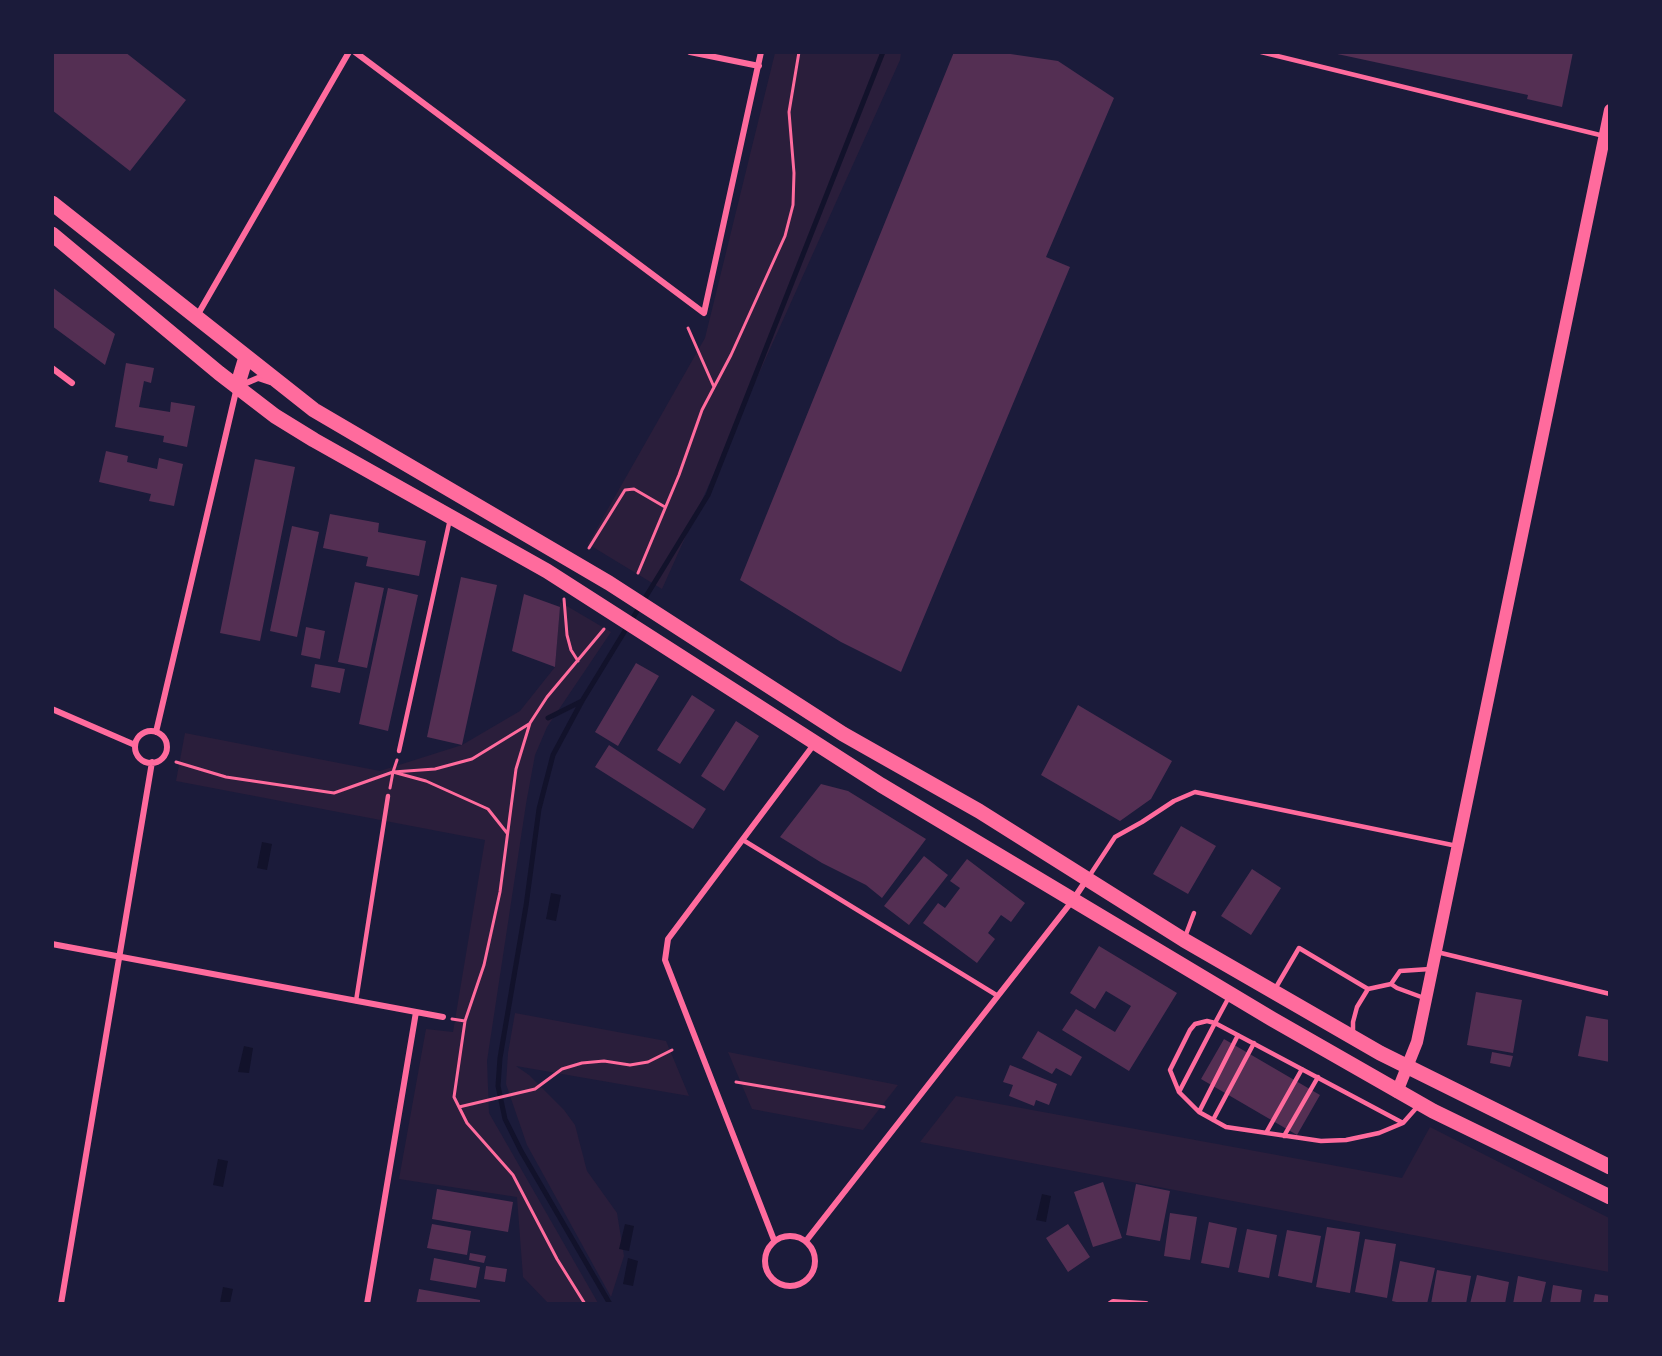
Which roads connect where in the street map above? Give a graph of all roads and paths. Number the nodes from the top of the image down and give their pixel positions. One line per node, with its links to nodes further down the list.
1 (349, 52): 13 (street)
2 (355, 52): 8 (street)
3 (690, 52): 8 (street)
4 (761, 52): 8 (street)
5 (799, 52): 19 (path)
6 (1262, 52): 7 (lane)
7 (1280, 55): 10 (lane)
8 (759, 66)
9 (1610, 110): 10 (main road)
10 (1604, 136): 40 (main road)
11 (52, 203): 13 (highway)
12 (52, 234): 18 (highway)
13 (197, 317): 15 (highway)
14 (688, 328): 19 (path)
15 (246, 357): 18 (highway); 20 (highway)
16 (52, 368): 17 (street)
17 (72, 383)
18 (237, 387): 20 (street); 22 (highway); 30 (street)
19 (714, 387): 21 (path)
20 (286, 390): 41 (highway)
21 (665, 507): 23 (path); 24 (path)
22 (450, 516): 31 (highway); 33 (lane)
23 (589, 548)
24 (638, 573)
25 (564, 598): 27 (path)
26 (604, 629): 27 (path)
27 (578, 661): 29 (path)
28 (52, 709): 32 (street)
29 (530, 723): 36 (path); 38 (path)
30 (156, 732): 32 (street); 34 (street)
31 (815, 743): 39 (street); 42 (highway)
32 (135, 744): 34 (street)
33 (399, 752): 36 (path)
34 (152, 762): 47 (street)
35 (176, 762): 36 (path)
36 (393, 772): 37 (path); 38 (path)
37 (388, 796): 56 (lane)
38 (507, 833): 71 (path)
39 (743, 840): 54 (lane); 80 (street)
40 (1457, 846): 41 (lane); 46 (main road)
41 (1088, 878): 42 (street); 44 (highway)
42 (1073, 900): 53 (highway); 54 (street)
43 (1194, 913): 44 (lane)
44 (1184, 940): 51 (highway)
45 (52, 944): 47 (street)
46 (1435, 951): 48 (main road); 52 (lane)
47 (119, 957): 56 (street); 82 (street)
48 (1432, 969): 49 (lane); 55 (main road)
49 (1391, 984): 50 (lane); 55 (lane)
50 (1368, 989): 51 (lane); 61 (lane)
51 (1274, 991): 61 (highway)
52 (1610, 994)
53 (1230, 995): 59 (lane); 69 (highway)
54 (998, 996): 81 (street)
55 (1426, 999): 64 (main road)
56 (356, 1001): 57 (street)
57 (416, 1012): 58 (street); 83 (street)
58 (444, 1017)
59 (1215, 1023): 60 (lane); 68 (lane); 68 (lane)
60 (1238, 1035): 62 (lane); 73 (lane)
61 (1353, 1037): 64 (highway)
62 (1254, 1043): 65 (lane); 74 (lane)
63 (672, 1050): 71 (path)
64 (1407, 1067): 69 (main road); 78 (highway)
65 (1302, 1069): 66 (lane); 76 (lane)
66 (1318, 1077): 75 (lane); 77 (lane)
67 (736, 1082): 72 (path)
68 (1179, 1092): 73 (lane)
69 (1397, 1092): 70 (highway)
70 (1420, 1104): 75 (lane); 79 (highway)
71 (459, 1107): 84 (path)
72 (884, 1107)
73 (1199, 1112): 74 (lane)
74 (1213, 1120): 76 (lane)
75 (1403, 1123): 77 (lane)
76 (1266, 1134): 77 (lane)
77 (1284, 1136)
78 (1610, 1167)
79 (1610, 1197)
80 (774, 1240): 81 (street); 81 (street)
81 (806, 1241)
82 (61, 1304)
83 (367, 1304)
84 (585, 1304)
85 (1110, 1304): 86 (street)
86 (1146, 1304)

